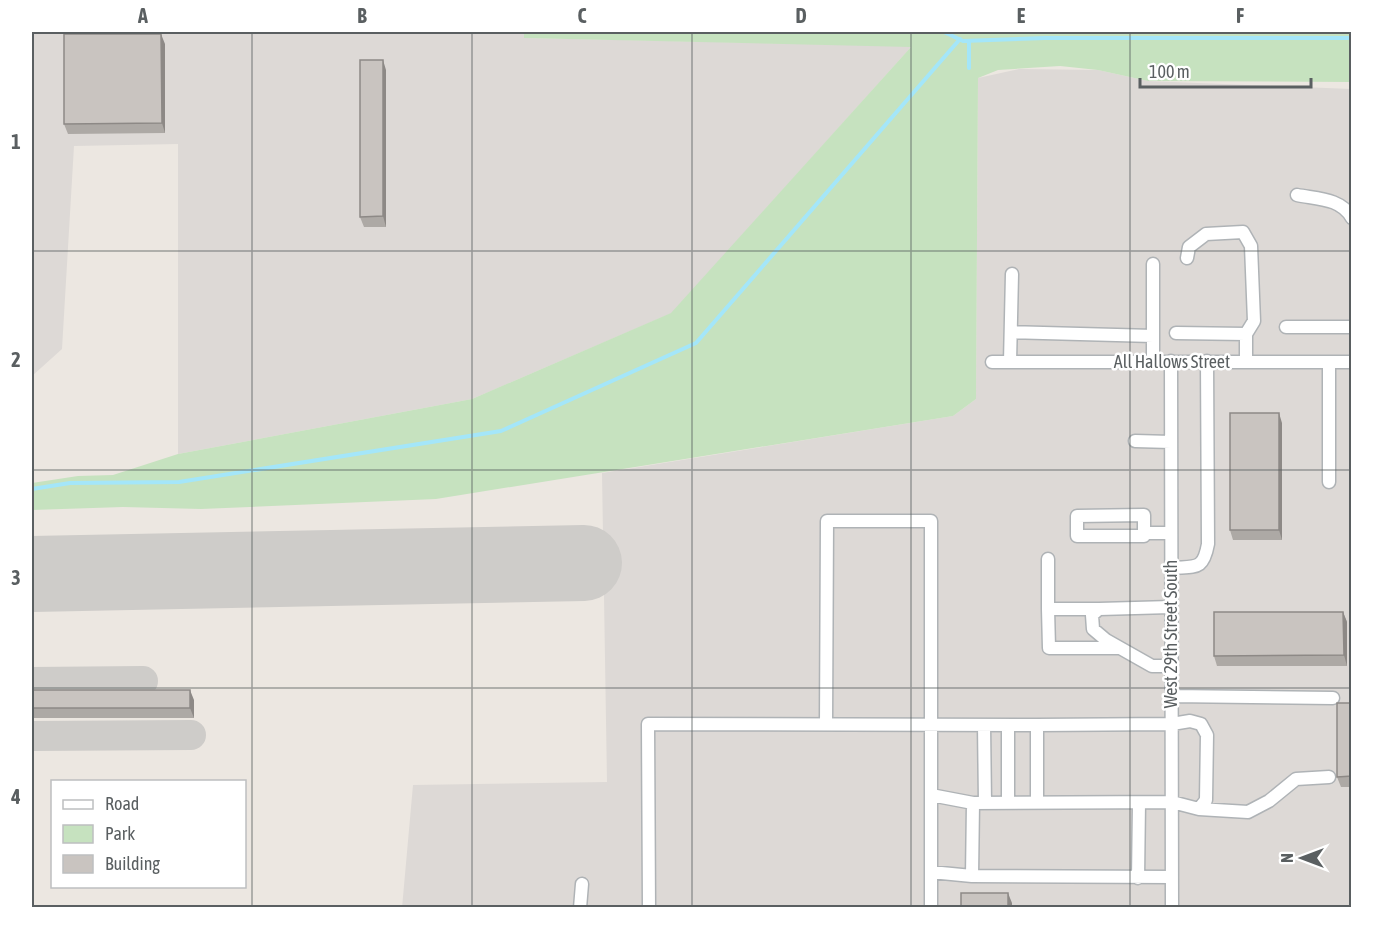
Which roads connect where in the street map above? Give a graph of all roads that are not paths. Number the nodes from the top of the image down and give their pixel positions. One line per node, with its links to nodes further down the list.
1 (83, 32): 2 (street)
2 (109, 32)
3 (1297, 195): 4 (street)
4 (1352, 218)
5 (1187, 258): 12 (street)
6 (1153, 264): 13 (street)
7 (1012, 274): 10 (street)
8 (1286, 327): 9 (street)
9 (1352, 327)
10 (1011, 332): 13 (street); 18 (street)
11 (1176, 333): 12 (street)
12 (1246, 334): 19 (street)
13 (1153, 336): 14 (street)
14 (1153, 361): 15 (street, All Hallows Street); 18 (street, All Hallows Street)
15 (1171, 361): 16 (street, All Hallows Street); 23 (street, West 29th Street South)
16 (1207, 361): 19 (street, All Hallows Street); 28 (street)
17 (992, 362): 18 (street, All Hallows Street)
18 (1010, 362)
19 (1246, 362): 20 (street, All Hallows Street)
20 (1329, 362): 21 (street, All Hallows Street); 24 (street)
21 (1352, 362)
22 (1135, 441): 23 (street)
23 (1171, 442): 25 (street, West 29th Street South)
24 (1329, 482)
25 (1171, 533): 26 (street); 28 (street, West 29th Street South)
26 (1144, 534): 26 (street)
27 (1048, 559): 30 (street)
28 (1171, 567): 29 (street, West 29th Street South)
29 (1171, 607): 31 (street); 33 (street, West 29th Street South)
30 (1048, 609): 31 (street); 32 (street)
31 (1099, 609): 32 (street)
32 (1120, 648): 33 (street)
33 (1172, 666): 34 (street, West 29th Street South)
34 (1172, 696): 35 (street); 37 (street, West 29th Street South)
35 (1333, 698)
36 (826, 724): 38 (street); 38 (street); 56 (street)
37 (1172, 724): 41 (street); 47 (street, West 29th Street South); 49 (street)
38 (931, 725): 39 (street); 43 (street)
39 (984, 725): 40 (street); 48 (street)
40 (1008, 725): 41 (street); 44 (street)
41 (1037, 725): 45 (street)
42 (1329, 777): 49 (street)
43 (931, 795): 48 (street); 50 (street)
44 (1008, 802): 45 (street); 48 (street)
45 (1037, 802): 46 (street)
46 (1139, 802): 47 (street); 52 (street)
47 (1172, 802): 49 (street); 53 (street, West 29th Street South)
48 (979, 803): 51 (street)
49 (1199, 808)
50 (931, 872): 51 (street); 57 (street)
51 (972, 876): 52 (street)
52 (1138, 878): 53 (street)
53 (1172, 878): 58 (street, West 29th Street South)
54 (582, 884): 55 (street)
55 (580, 908)
56 (649, 908)
57 (931, 908)
58 (1172, 908)

